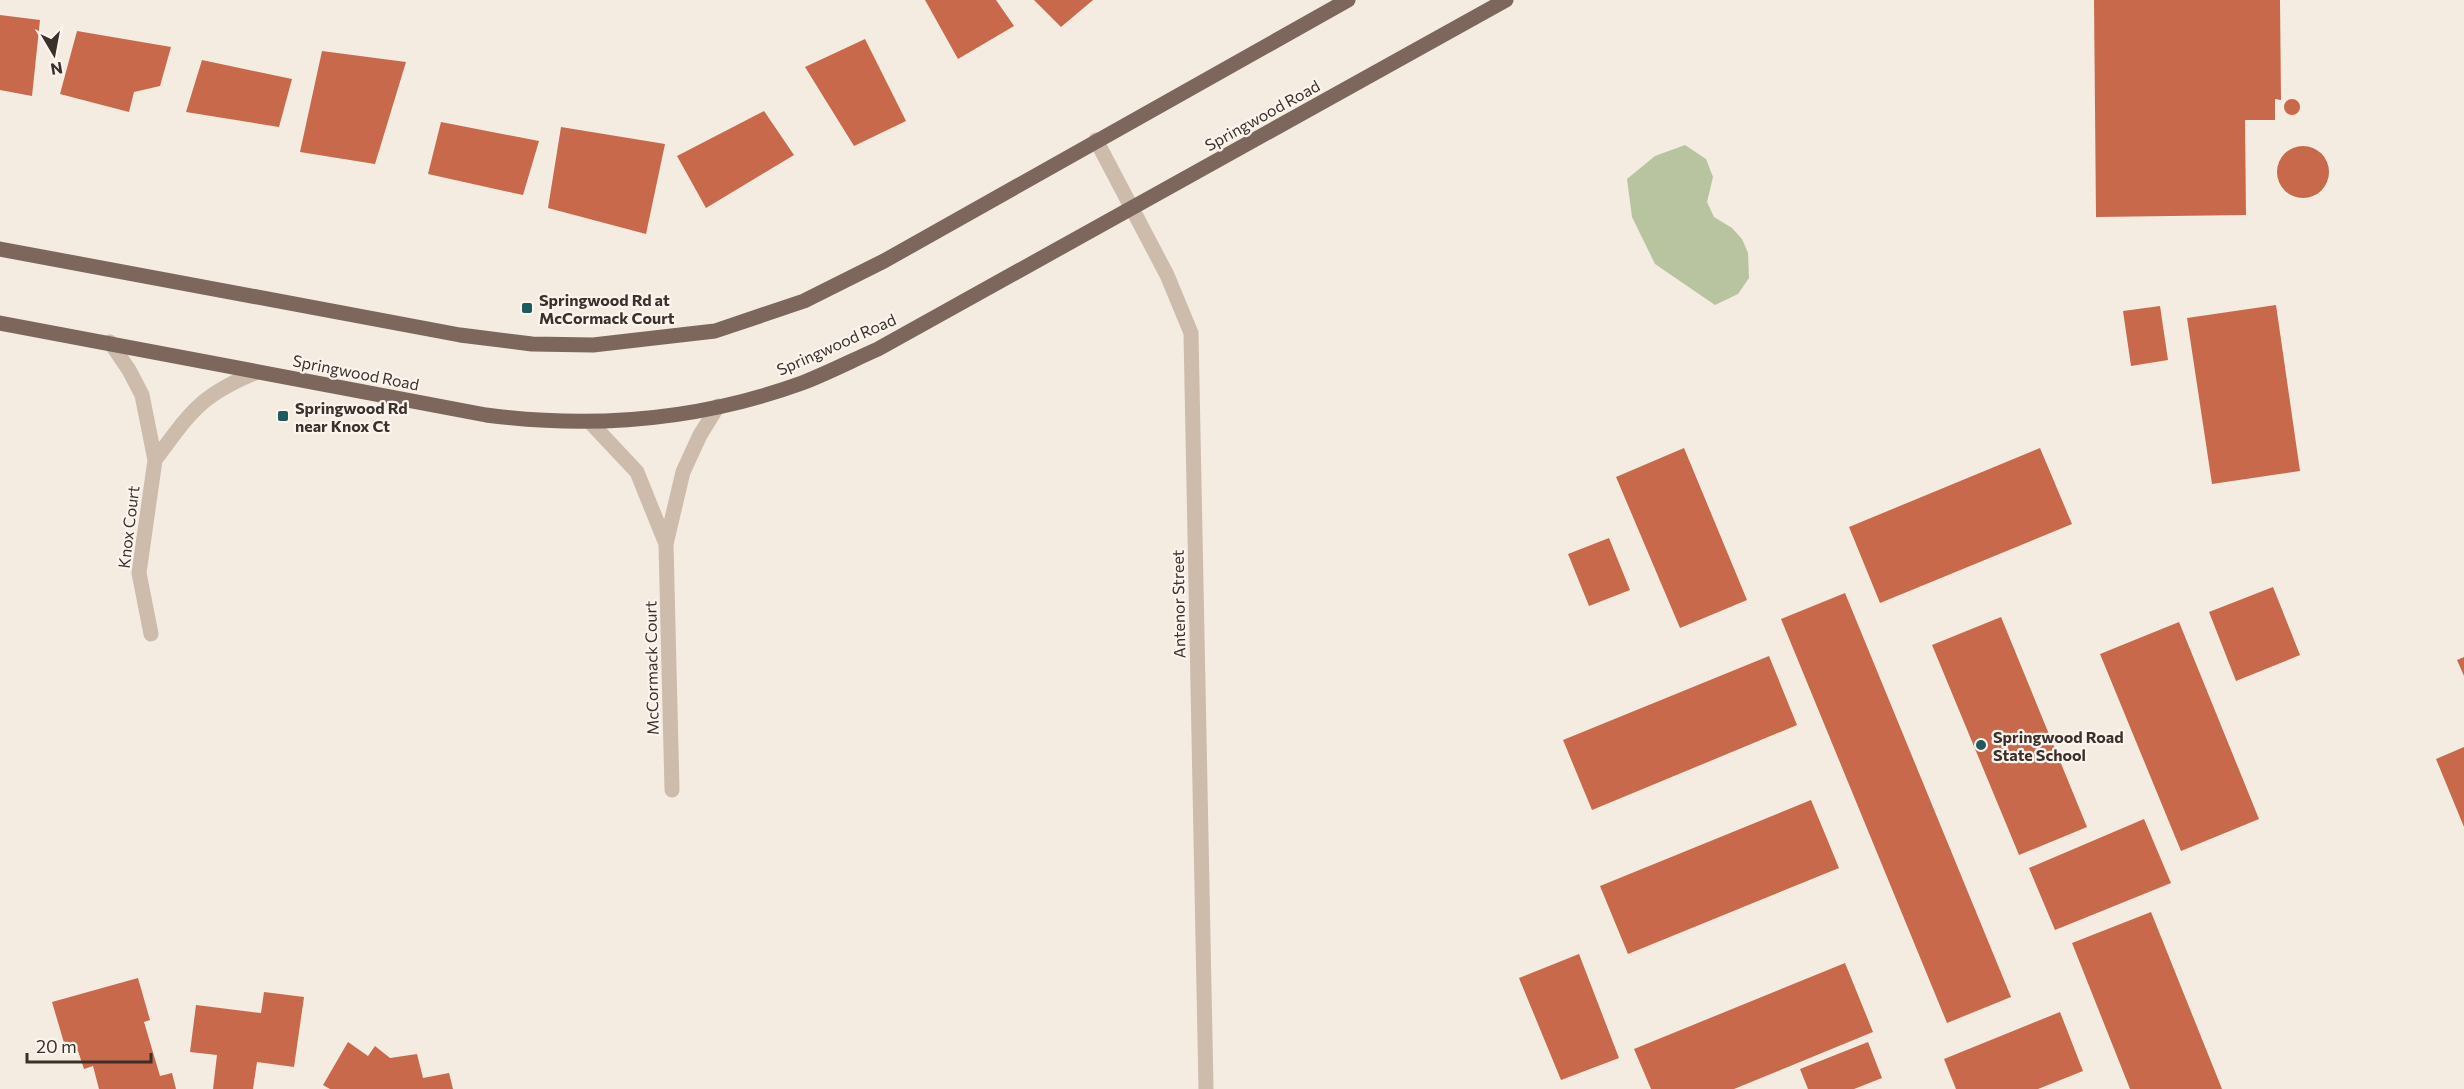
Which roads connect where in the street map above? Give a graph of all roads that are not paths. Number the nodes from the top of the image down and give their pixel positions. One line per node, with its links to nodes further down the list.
1 (1348, 0): 3 (main road)
2 (1506, 0): 4 (main road, Springwood Road)
3 (1096, 140): 4 (street, Antenor Street); 5 (main road)
4 (1131, 209): 9 (main road, Springwood Road); 15 (street, Antenor Street)
5 (0, 249)
6 (0, 323): 7 (main road, Springwood Road)
7 (110, 342): 8 (main road, Springwood Road); 11 (street, Knox Court)
8 (257, 372): 10 (main road, Springwood Road); 11 (street)
9 (718, 406): 10 (main road, Springwood Road); 12 (street, McCormack Court)
10 (590, 422): 12 (street, McCormack Court)
11 (155, 460): 13 (street, Knox Court)
12 (666, 544): 14 (street, McCormack Court)
13 (151, 634)
14 (672, 790)
15 (1206, 1089)

